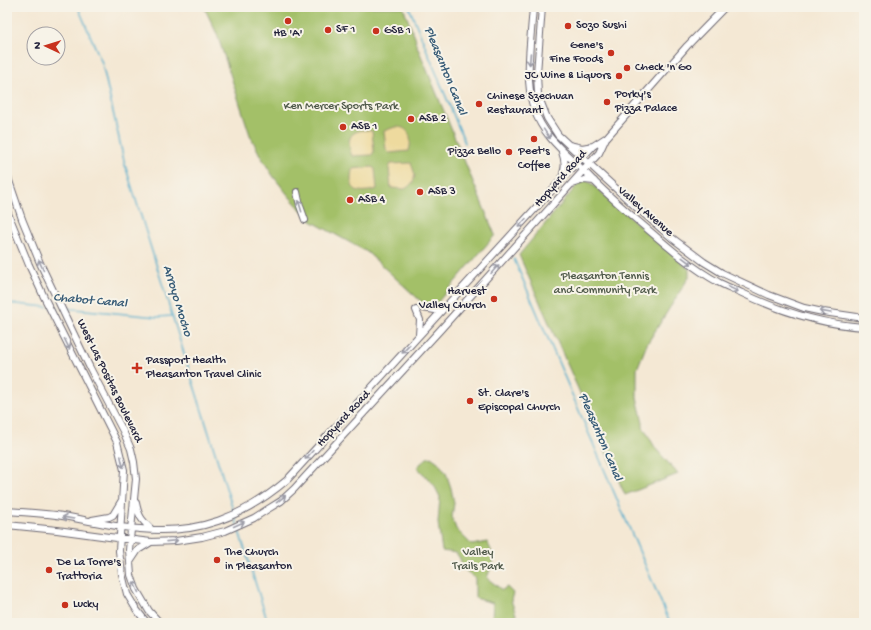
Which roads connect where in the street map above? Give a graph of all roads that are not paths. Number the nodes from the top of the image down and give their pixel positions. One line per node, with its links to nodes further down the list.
1 (534, 7): 7 (main road, Valley Avenue, one-way to 7)
2 (542, 7): 5 (main road, Valley Avenue)
3 (725, 7): 4 (main road, Hopyard Road)
4 (607, 137): 6 (main road, Hopyard Road); 8 (main road, Hopyard Road)
5 (568, 144): 6 (main road); 9 (main road, Valley Avenue)
6 (593, 146): 9 (main road, Hopyard Road)
7 (562, 150): 10 (main road, Valley Avenue); 14 (main road)
8 (599, 154): 11 (main road, Hopyard Road); 15 (main road)
9 (582, 157): 10 (main road, Hopyard Road); 11 (main road, Valley Avenue)
10 (576, 164): 12 (main road, Valley Avenue); 14 (main road, Hopyard Road)
11 (590, 164): 12 (main road, Hopyard Road); 15 (main road, Valley Avenue)
12 (584, 171): 16 (main road, Valley Avenue); 17 (main road, Hopyard Road)
13 (7, 175): 19 (main road, West Las Positas Boulevard)
14 (562, 179): 24 (main road, Hopyard Road, one-way to 24)
15 (606, 180): 26 (main road, Valley Avenue, one-way to 15)
16 (594, 181): 17 (main road); 27 (main road, Valley Avenue, one-way to 27)
17 (571, 184): 39 (main road, Hopyard Road, one-way to 17)
18 (297, 192): 22 (main road, one-way to 18)
19 (14, 196): 20 (main road); 29 (main road, West Las Positas Boulevard, one-way to 19)
20 (7, 198)
21 (7, 211): 30 (main road, West Las Positas Boulevard, one-way to 30)
22 (305, 220)
23 (423, 308): 24 (main road)
24 (443, 309): 28 (main road, Hopyard Road)
25 (416, 310): 28 (main road)
26 (864, 318)
27 (864, 327)
28 (419, 336): 36 (main road, Hopyard Road, one-way to 36)
29 (135, 498): 35 (main road, West Las Positas Boulevard); 36 (main road)
30 (122, 499): 32 (main road); 34 (main road, West Las Positas Boulevard)
31 (7, 511): 32 (main road, Hopyard Road, one-way to 31)
32 (86, 520): 34 (main road, Hopyard Road)
33 (7, 524): 37 (main road, Hopyard Road)
34 (120, 526): 35 (main road, Hopyard Road); 37 (main road, West Las Positas Boulevard)
35 (131, 528): 36 (main road, Hopyard Road); 38 (main road, West Las Positas Boulevard)
36 (152, 530)
37 (120, 538): 38 (main road, Hopyard Road); 41 (main road, West Las Positas Boulevard)
38 (130, 540): 39 (main road, Hopyard Road); 40 (main road, West Las Positas Boulevard)
39 (151, 542): 40 (main road)
40 (130, 562): 42 (main road, West Las Positas Boulevard, one-way to 40)
41 (147, 623)
42 (160, 623)

